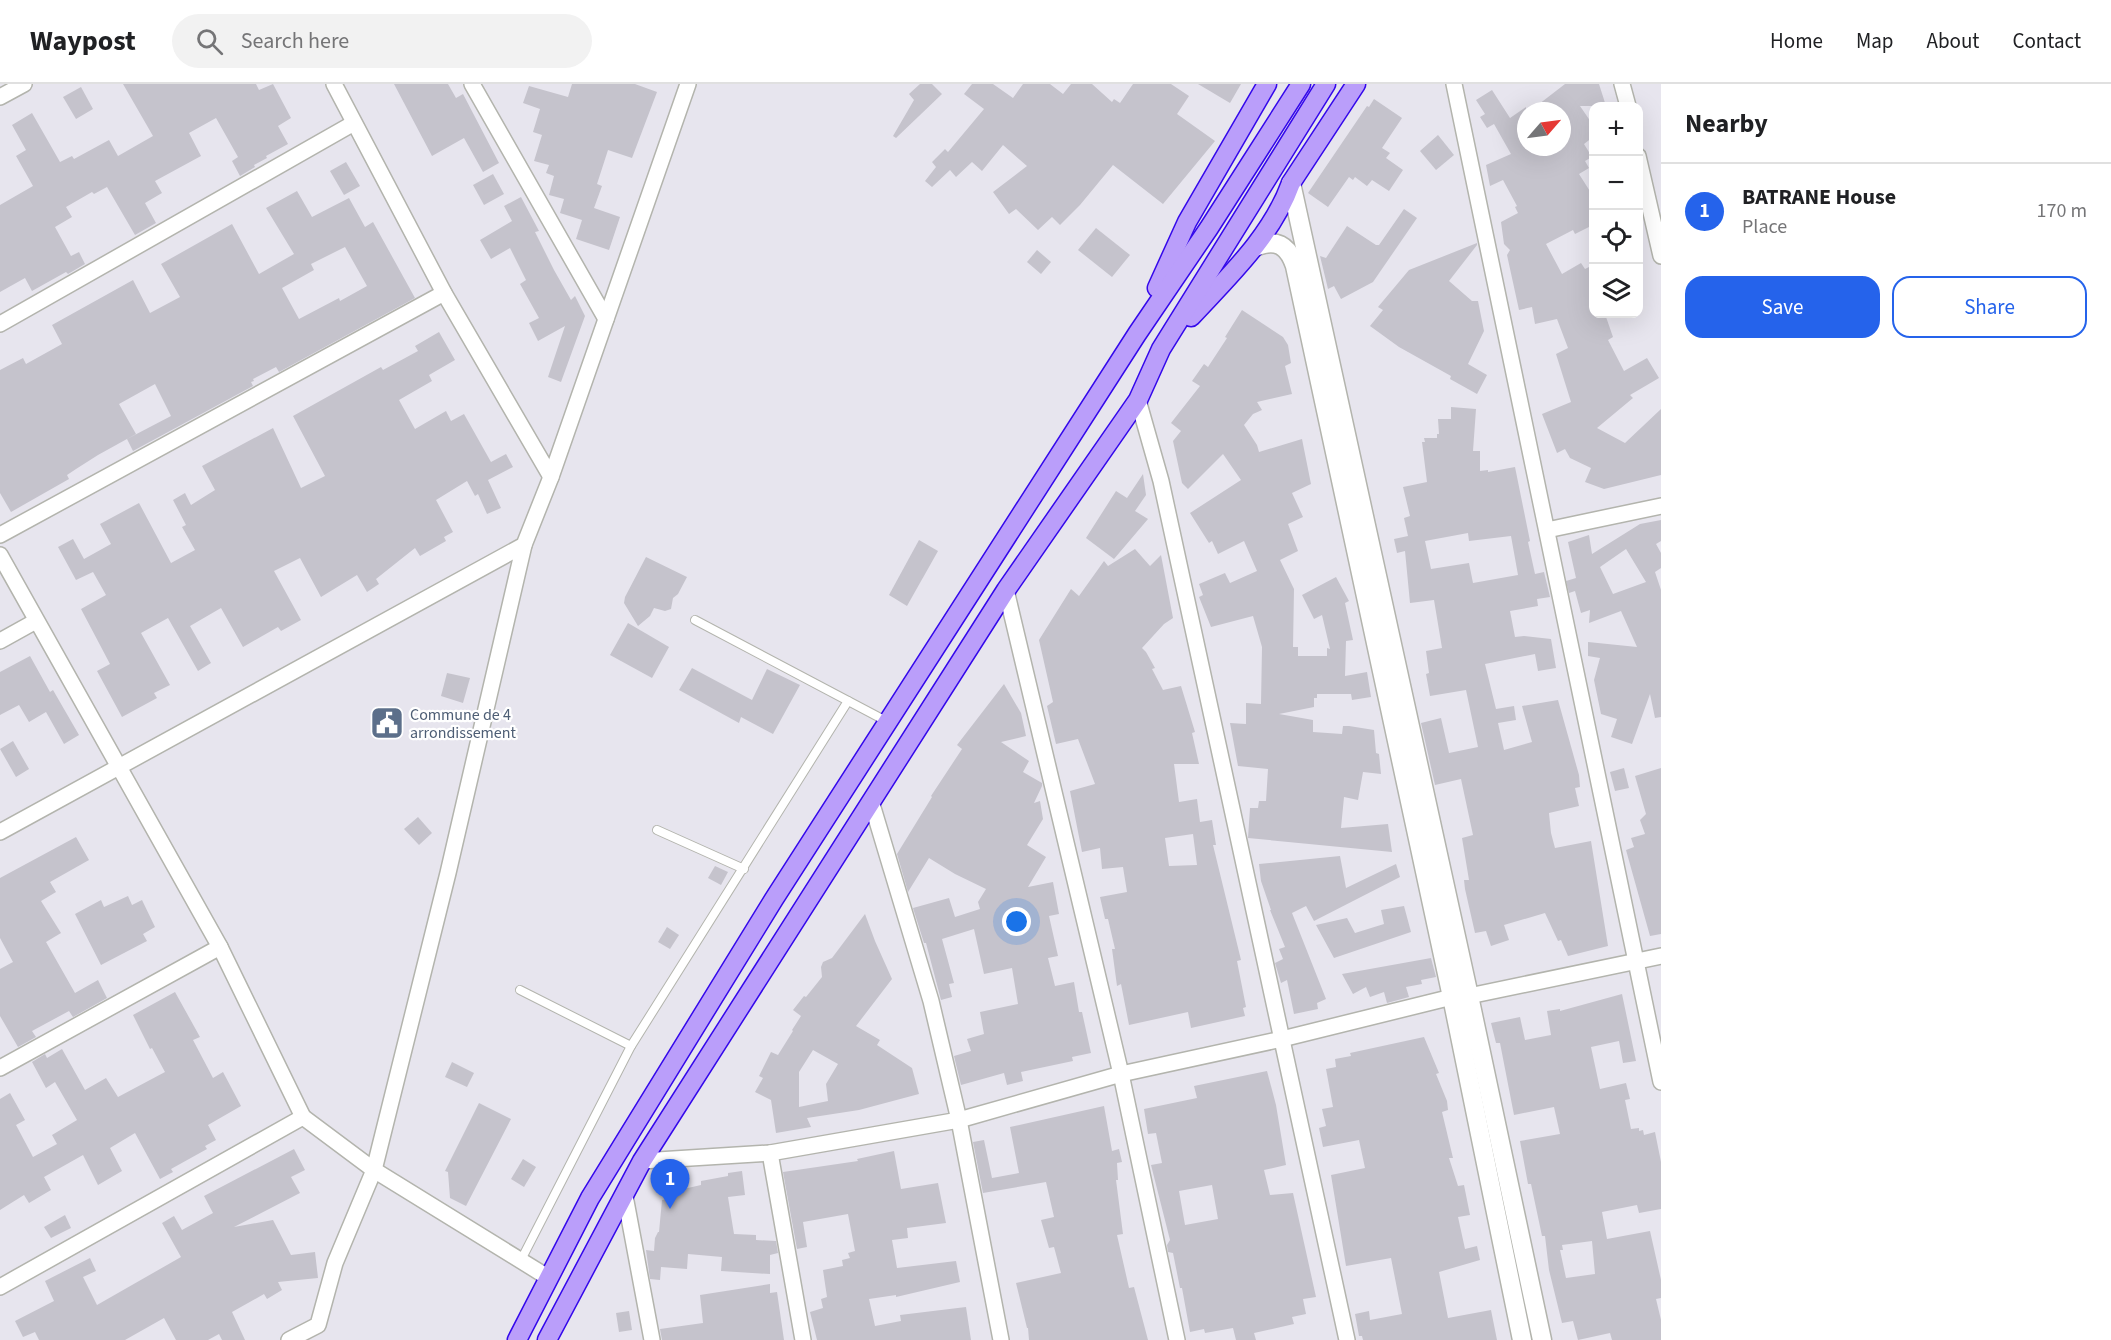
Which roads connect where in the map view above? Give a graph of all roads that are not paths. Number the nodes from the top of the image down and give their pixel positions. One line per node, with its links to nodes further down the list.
1 (24, 84): 11 (street)
2 (334, 84): 13 (street)
3 (472, 84): 19 (street)
4 (688, 84): 19 (street)
5 (1267, 84): 21 (highway)
6 (1300, 84): 21 (highway)
7 (1326, 84): 22 (highway)
8 (1356, 84): 15 (highway)
9 (1454, 84): 26 (street)
10 (1623, 84): 12 (street)
11 (0, 98)
12 (1627, 102)
13 (354, 123): 18 (street); 20 (street)
14 (1643, 178): 17 (street)
15 (1291, 183): 16 (highway); 45 (street)
16 (1255, 247): 22 (highway); 45 (street)
17 (1661, 256)
18 (444, 293): 24 (street); 27 (street)
19 (606, 319): 24 (street)
20 (0, 324)
21 (1137, 334): 35 (highway)
22 (1161, 349): 23 (highway)
23 (1138, 400): 30 (highway); 46 (street)
24 (551, 477): 28 (street)
25 (1661, 506): 26 (street)
26 (1547, 530): 43 (street)
27 (0, 535)
28 (524, 545): 36 (street); 55 (street)
29 (0, 555): 32 (street)
30 (1006, 590): 37 (highway); 49 (street)
31 (695, 620): 34 (lane)
32 (36, 621): 33 (street); 36 (street)
33 (0, 641)
34 (848, 701): 35 (lane); 40 (lane)
35 (888, 722): 58 (highway)
36 (118, 766): 39 (street); 41 (street)
37 (871, 801): 52 (street); 54 (highway)
38 (657, 830): 40 (lane)
39 (0, 832)
40 (744, 868): 47 (lane)
41 (220, 947): 48 (street); 51 (street)
42 (1661, 956): 43 (street)
43 (1635, 962): 45 (street); 50 (street)
44 (520, 990): 47 (lane)
45 (1460, 996): 46 (street); 70 (street); 71 (street)
46 (1282, 1039): 49 (street); 69 (street)
47 (630, 1046): 57 (lane)
48 (0, 1068)
49 (1120, 1074): 52 (street); 68 (street)
50 (1661, 1082)
51 (303, 1117): 55 (street); 59 (street)
52 (959, 1120): 53 (street); 67 (street)
53 (770, 1153): 54 (street); 66 (street)
54 (642, 1161): 56 (highway)
55 (374, 1170): 57 (street); 60 (street)
56 (625, 1196): 64 (highway); 65 (street)
57 (521, 1260): 58 (street)
58 (549, 1278): 63 (highway)
59 (0, 1287)
60 (318, 1325): 61 (street); 62 (street)
61 (289, 1340)
62 (313, 1340)
63 (517, 1340)
64 (547, 1340)
65 (652, 1340)
66 (803, 1340)
67 (1001, 1340)
68 (1177, 1340)
69 (1347, 1340)
70 (1522, 1340)
71 (1542, 1340)

